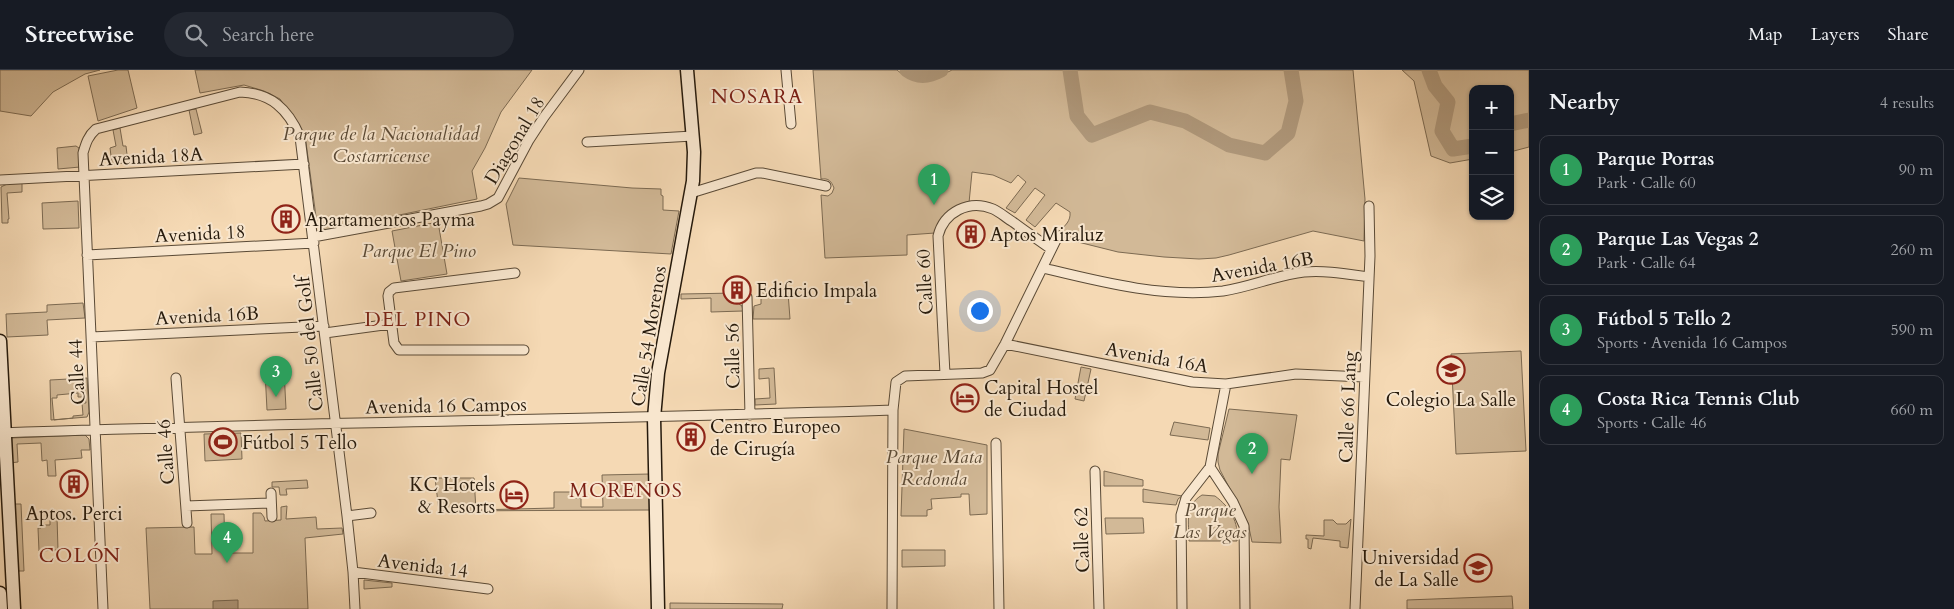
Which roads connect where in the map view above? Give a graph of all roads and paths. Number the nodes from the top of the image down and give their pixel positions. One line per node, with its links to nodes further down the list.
1 (579, 70): 13 (street, Diagonal 18)
2 (687, 70): 6 (main road, Calle 54 Morenos)
3 (786, 70): 4 (street)
4 (791, 124)
5 (89, 136): 8 (street, Calle 50 del Golf); 9 (street, Calle 44)
6 (693, 136): 7 (street); 12 (main road, Calle 54 Morenos)
7 (587, 142)
8 (304, 164): 9 (street, Avenida 18A); 16 (street, Calle 50 del Golf)
9 (84, 176): 10 (street, Avenida 18A); 18 (street, Calle 44)
10 (0, 180)
11 (826, 186): 12 (street)
12 (691, 193): 35 (main road, Calle 54 Morenos)
13 (494, 202): 16 (street, Avenida 18)
14 (1369, 206): 21 (street, Calle 66 Lang)
15 (1058, 236): 17 (street)
16 (314, 240): 18 (street, Avenida 18); 24 (street, Calle 50 del Golf)
17 (1051, 249): 19 (street); 29 (street, Calle 60)
18 (87, 255): 25 (street, Calle 44)
19 (1043, 268): 21 (street, Avenida 16B); 27 (street)
20 (515, 273): 23 (street)
21 (1368, 277): 30 (street, Calle 66 Lang)
22 (747, 297): 34 (street, Calle 56)
23 (391, 324): 24 (street, Avenida 16B); 28 (street)
24 (324, 329): 25 (street, Avenida 16B); 36 (street, Calle 50 del Golf)
25 (91, 337): 38 (street, Calle 44)
26 (0, 341): 39 (main road)
27 (1005, 344): 29 (street); 32 (street, Avenida 16A)
28 (524, 350)
29 (945, 374): 33 (street)
30 (1364, 376): 32 (street, Avenida 16A); 63 (street, Calle 66 Lang)
31 (176, 378): 37 (street, Calle 46)
32 (1226, 384): 41 (street)
33 (893, 410): 34 (street, Avenida 16 Campos); 58 (street)
34 (750, 415): 35 (street, Avenida 16 Campos)
35 (654, 418): 36 (street, Avenida 16 Campos); 57 (main road, Calle 54 Morenos)
36 (334, 423): 37 (street, Avenida 16 Campos); 48 (street, Calle 50 del Golf)
37 (180, 428): 38 (street, Avenida 16 Campos); 45 (street, Calle 46)
38 (95, 431): 39 (street, Avenida 16 Campos); 55 (street, Calle 44)
39 (2, 433): 54 (main road)
40 (996, 443): 59 (street)
41 (1210, 468): 61 (street); 62 (street)
42 (1095, 470): 60 (street, Calle 62)
43 (271, 493): 44 (street)
44 (271, 503): 45 (street); 47 (street)
45 (186, 506): 49 (street, Calle 46)
46 (371, 513): 48 (street)
47 (272, 516)
48 (347, 516): 50 (street, Calle 50 del Golf)
49 (187, 523)
50 (353, 572): 51 (street, Avenida 14); 56 (street, Calle 50 del Golf)
51 (488, 589)
52 (0, 593): 53 (main road)
53 (1, 609)
54 (14, 609)
55 (103, 609)
56 (355, 609)
57 (658, 609)
58 (892, 609)
59 (999, 609)
60 (1099, 609)
61 (1182, 609)
62 (1245, 609)
63 (1355, 609)

